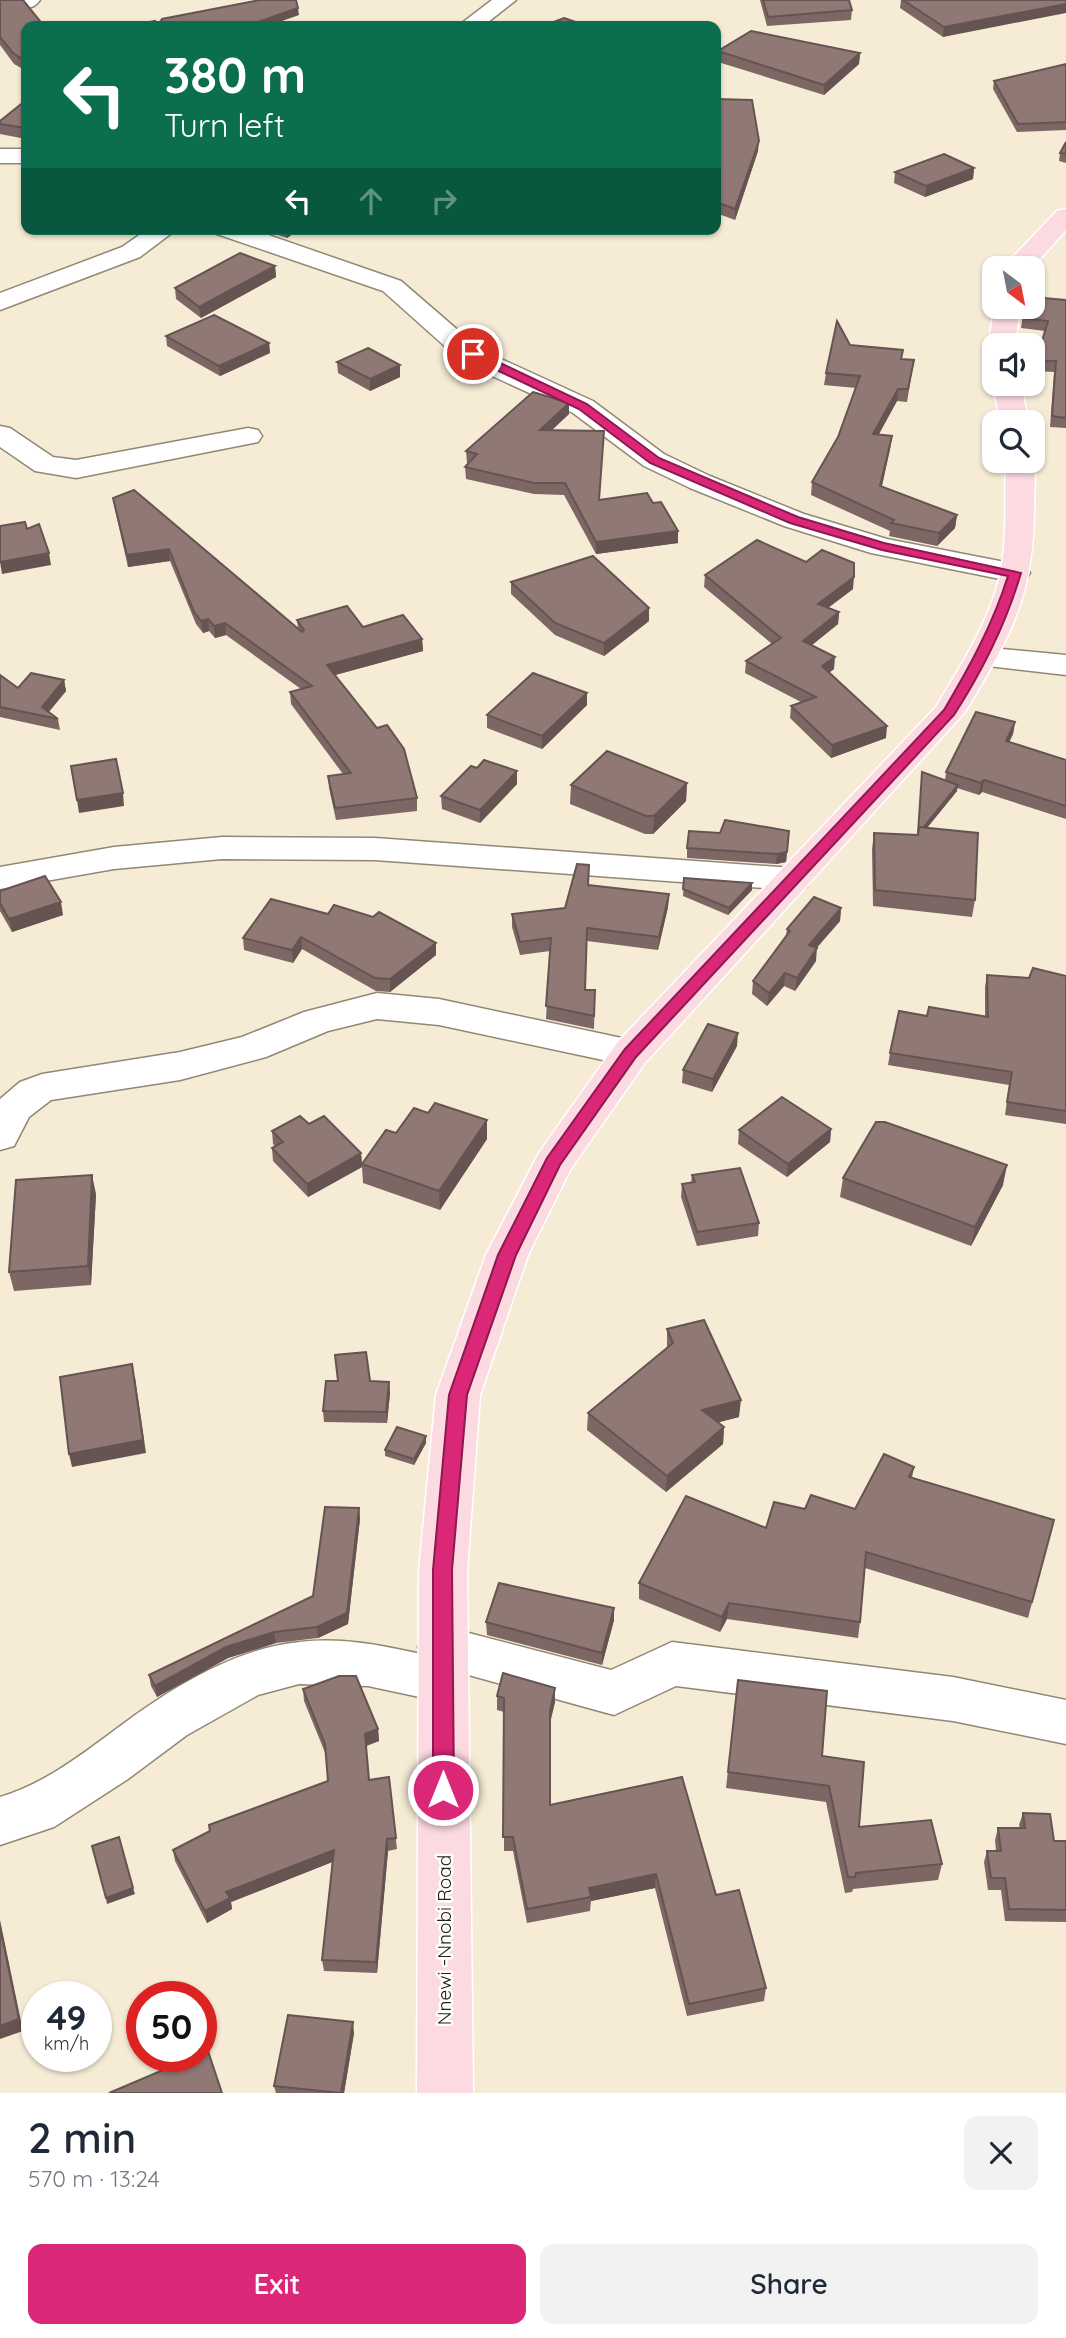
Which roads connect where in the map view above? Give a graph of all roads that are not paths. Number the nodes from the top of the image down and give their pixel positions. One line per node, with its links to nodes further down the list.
1 (506, 0): 2 (street)
2 (476, 21)
3 (0, 156): 4 (street)
4 (21, 156)
5 (1066, 216): 8 (main road)
6 (155, 235): 9 (street)
7 (243, 235): 13 (street)
8 (1028, 256)
9 (0, 302)
10 (0, 434): 11 (street)
11 (248, 436)
12 (1019, 473): 13 (main road, Nnewi -Nnobi Road)
13 (1015, 573): 14 (main road, Nnewi -Nnobi Road)
14 (982, 657): 15 (street); 17 (main road, Nnewi -Nnobi Road)
15 (1066, 665)
16 (0, 878): 17 (street)
17 (793, 879): 18 (main road, Nnewi -Nnobi Road)
18 (631, 1053): 19 (street); 20 (main road, Nnewi -Nnobi Road)
19 (0, 1136)
20 (443, 1664): 21 (street); 22 (street); 23 (main road, Nnewi -Nnobi Road)
21 (1066, 1721)
22 (0, 1821)
23 (444, 2093)

